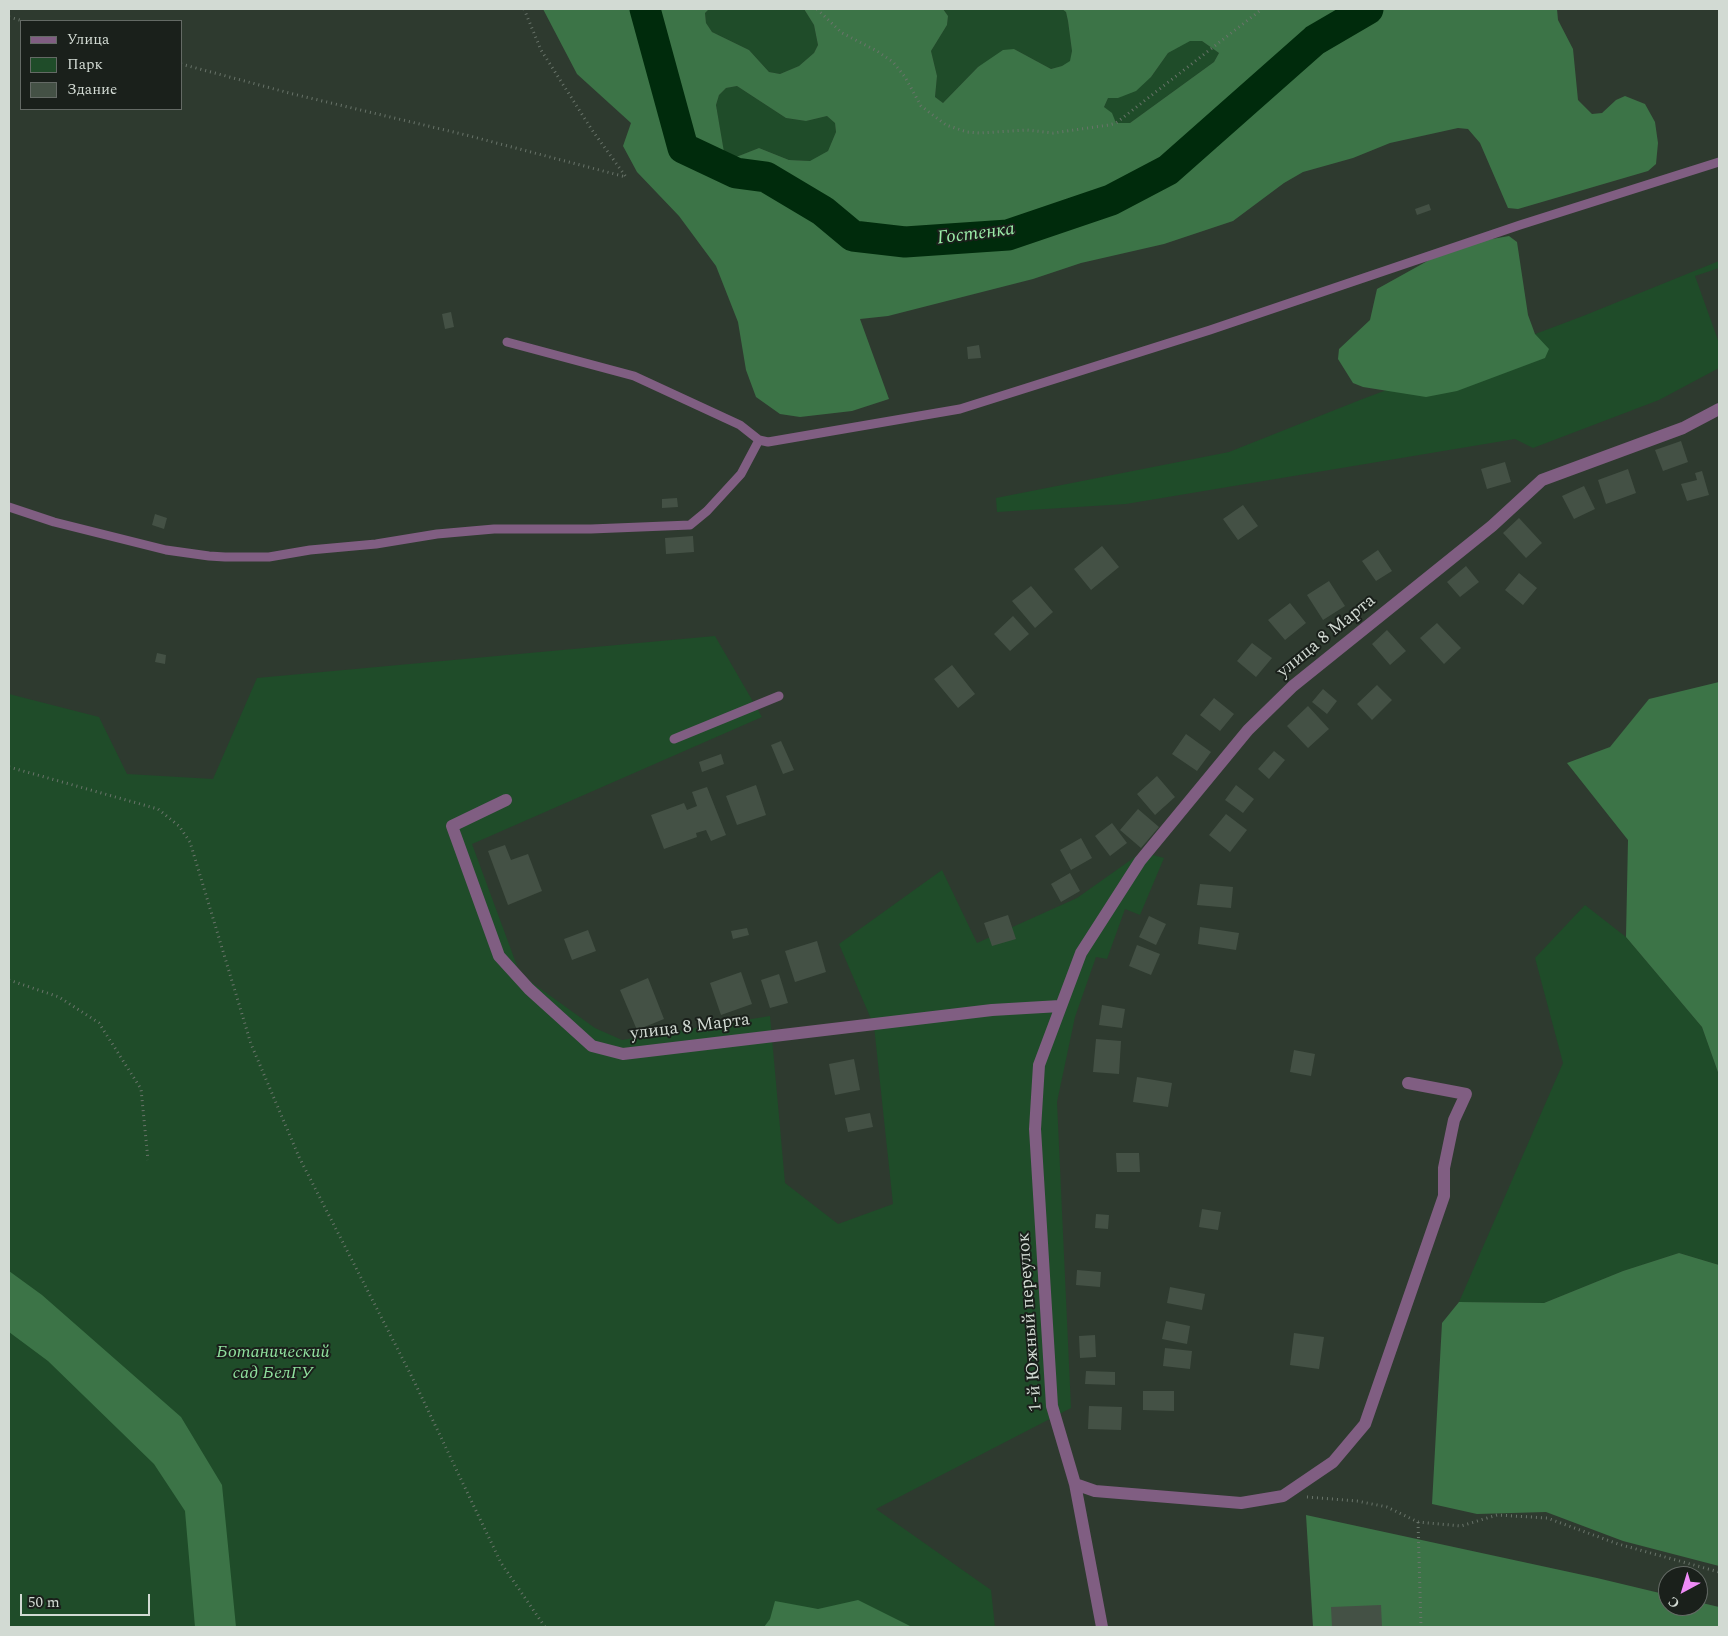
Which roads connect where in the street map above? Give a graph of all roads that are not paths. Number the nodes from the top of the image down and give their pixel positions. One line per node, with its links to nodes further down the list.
1 (1719, 162): 4 (lane)
2 (507, 342): 4 (lane)
3 (1719, 409): 9 (street, улица 8 Марта)
4 (759, 440): 5 (lane)
5 (9, 508)
6 (779, 696): 7 (lane)
7 (674, 739)
8 (506, 800): 9 (street, улица 8 Марта)
9 (1060, 1006): 11 (street, улица 8 Марта)
10 (1408, 1083): 12 (street)
11 (1035, 1129): 12 (street, 1-й Южный переулок)
12 (1075, 1484): 13 (street, 1-й Южный переулок)
13 (1102, 1627)

